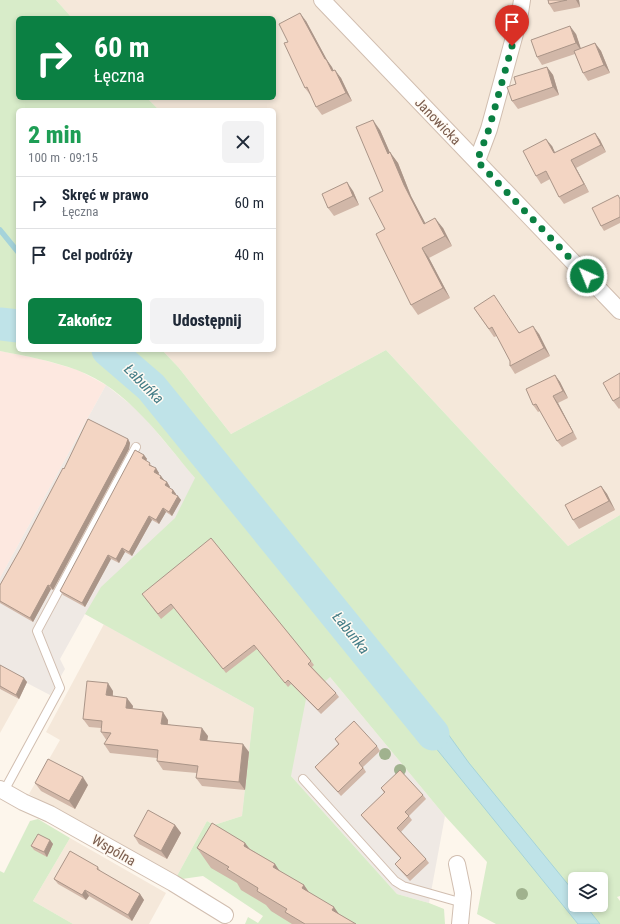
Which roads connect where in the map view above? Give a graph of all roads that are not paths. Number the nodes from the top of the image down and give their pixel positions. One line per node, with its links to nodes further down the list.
1 (322, 0): 3 (street, Janowicka)
2 (522, 0): 3 (street)
3 (477, 161): 4 (street, Janowicka)
4 (620, 311)
5 (136, 447): 7 (lane)
6 (303, 779): 9 (lane)
7 (2, 790): 10 (street, Wspólna)
8 (457, 864): 9 (street)
9 (463, 903): 11 (street)
10 (225, 915)
11 (460, 924)

